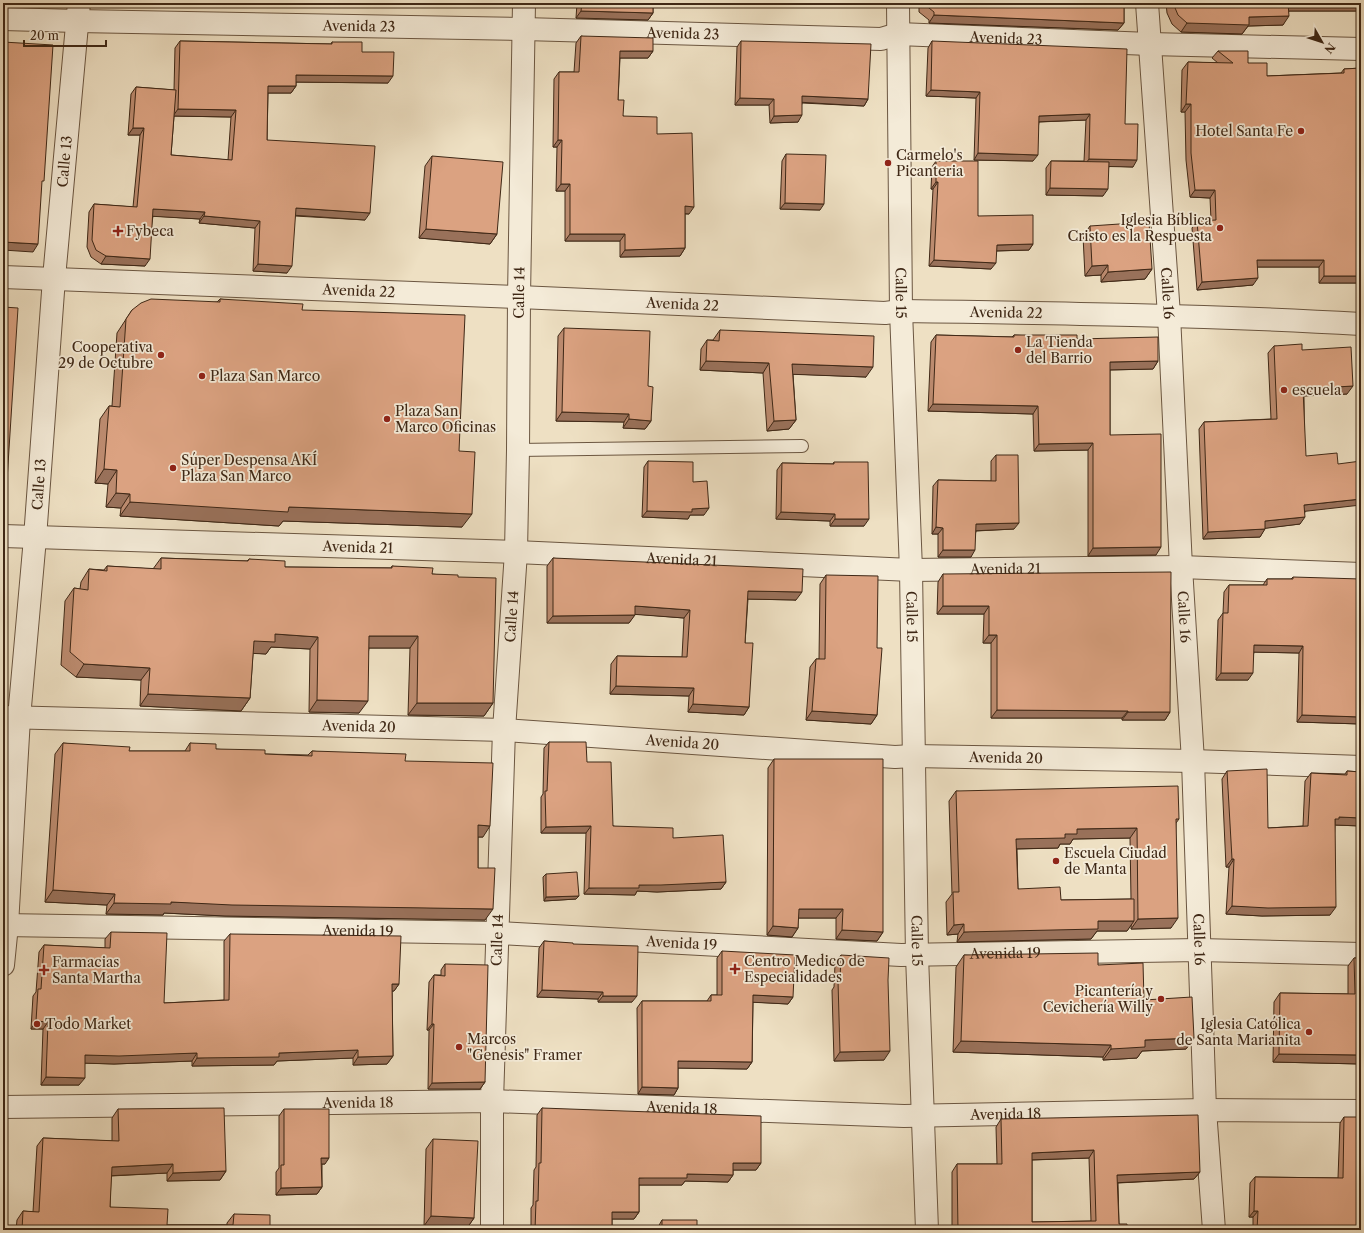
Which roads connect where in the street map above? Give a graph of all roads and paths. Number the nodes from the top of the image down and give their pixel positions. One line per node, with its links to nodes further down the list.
1 (524, 3): 6 (street, Calle 14)
2 (898, 3): 7 (street, Calle 15)
3 (1147, 3): 8 (street, Calle 16)
4 (78, 12): 5 (street, Avenida 23); 6 (street, Avenida 23); 11 (street, Calle 13)
5 (3, 19)
6 (524, 29): 7 (street, Avenida 23); 12 (street, Calle 14)
7 (898, 34): 8 (street, Avenida 23); 13 (street, Calle 15)
8 (1150, 44): 9 (street, Avenida 23); 14 (street, Calle 16)
9 (1361, 49)
10 (3, 277): 11 (street, Avenida 22)
11 (54, 278): 12 (street, Avenida 22); 19 (street, Calle 13)
12 (519, 297): 13 (street, Avenida 22); 17 (street, Calle 14)
13 (901, 311): 14 (street, Avenida 22); 22 (street, Calle 15)
14 (1169, 315): 15 (street, Avenida 22); 21 (street, Calle 16)
15 (1361, 324)
16 (802, 446): 17 (lane)
17 (518, 450): 20 (street, Calle 14)
18 (3, 536): 19 (street, Avenida 21)
19 (35, 538): 20 (street, Avenida 21); 24 (street, Calle 13)
20 (516, 552): 22 (street, Avenida 21); 25 (street, Calle 14)
21 (1181, 567): 22 (street, Avenida 21); 23 (street, Avenida 21); 27 (street, Calle 16)
22 (911, 570): 26 (street, Calle 15)
23 (1361, 574)
24 (11, 718): 25 (street, Avenida 20); 29 (street, Calle 13)
25 (504, 730): 26 (street, Avenida 20); 30 (street, Calle 14)
26 (913, 756): 27 (street, Avenida 20); 33 (street, Calle 15)
27 (1193, 762): 28 (street, Avenida 20); 31 (street, Calle 16)
28 (1361, 767)
29 (5, 925): 30 (street, Avenida 19); 34 (street, Calle 13)
30 (497, 933): 33 (street, Avenida 19); 35 (street, Calle 14)
31 (1199, 950): 32 (street, Avenida 19); 33 (street, Avenida 19); 37 (street, Calle 16)
32 (1361, 954)
33 (917, 955): 39 (street, Calle 15)
34 (3, 965)
35 (492, 1101): 36 (street, Avenida 18); 39 (street, Avenida 18); 40 (street, Calle 14)
36 (3, 1107)
37 (1205, 1110): 38 (street, Avenida 18); 39 (street, Avenida 18); 42 (street, Calle 16)
38 (1361, 1111)
39 (922, 1116): 41 (street, Calle 15)
40 (492, 1230)
41 (927, 1230)
42 (1214, 1230)

